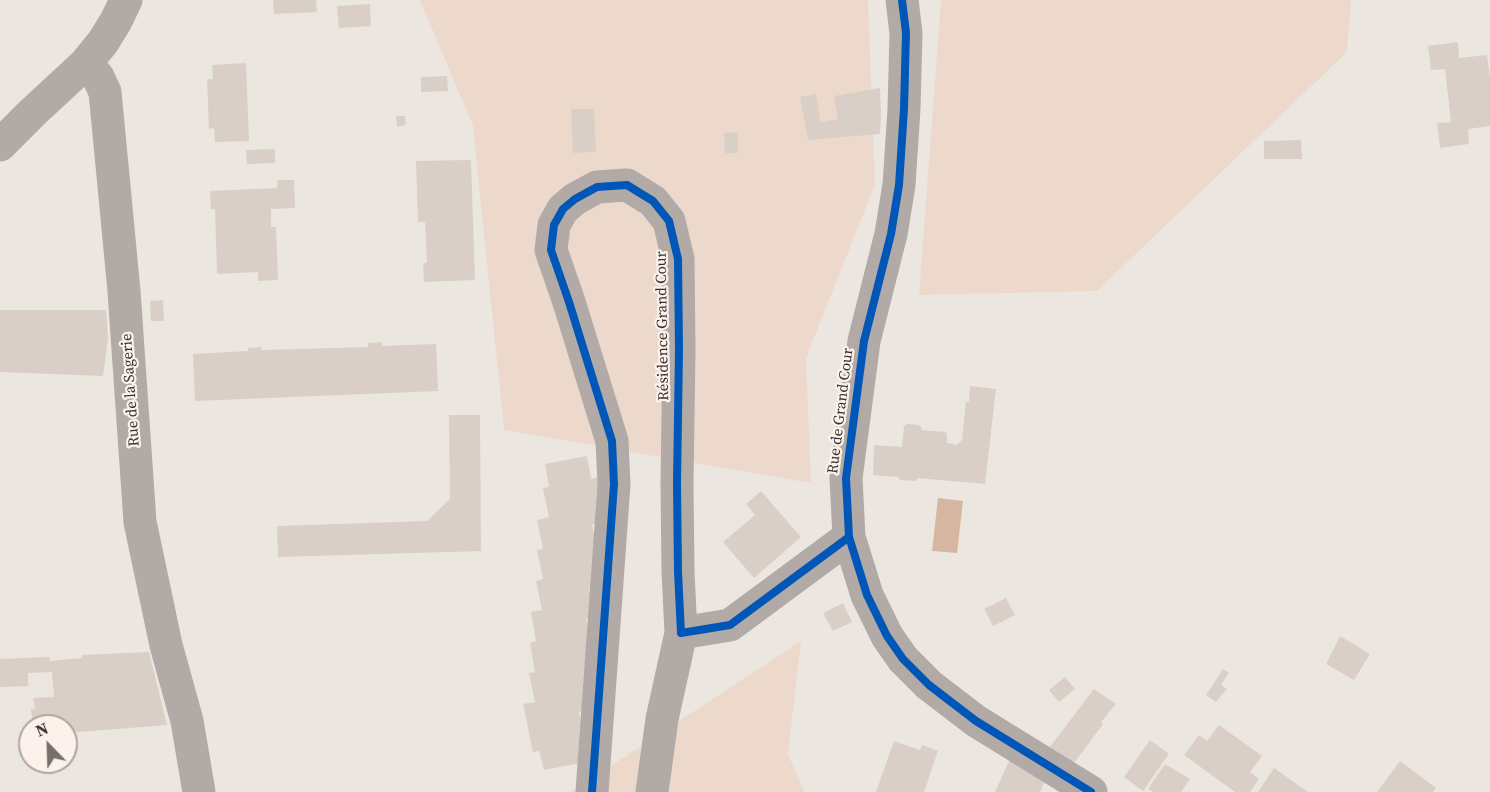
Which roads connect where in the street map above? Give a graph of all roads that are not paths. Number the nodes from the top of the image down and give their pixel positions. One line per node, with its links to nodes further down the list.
1 (126, 0): 3 (street)
2 (902, 0): 5 (street, Rue de Grand Cour)
3 (86, 63): 4 (street); 7 (street, Rue de la Sagerie)
4 (0, 145)
5 (849, 537): 6 (street); 10 (street, Rue de Grand Cour)
6 (681, 633): 8 (street, Résidence Grand Cour); 9 (street, Résidence Grand Cour)
7 (200, 792)
8 (592, 792)
9 (652, 792)
10 (1091, 792)

